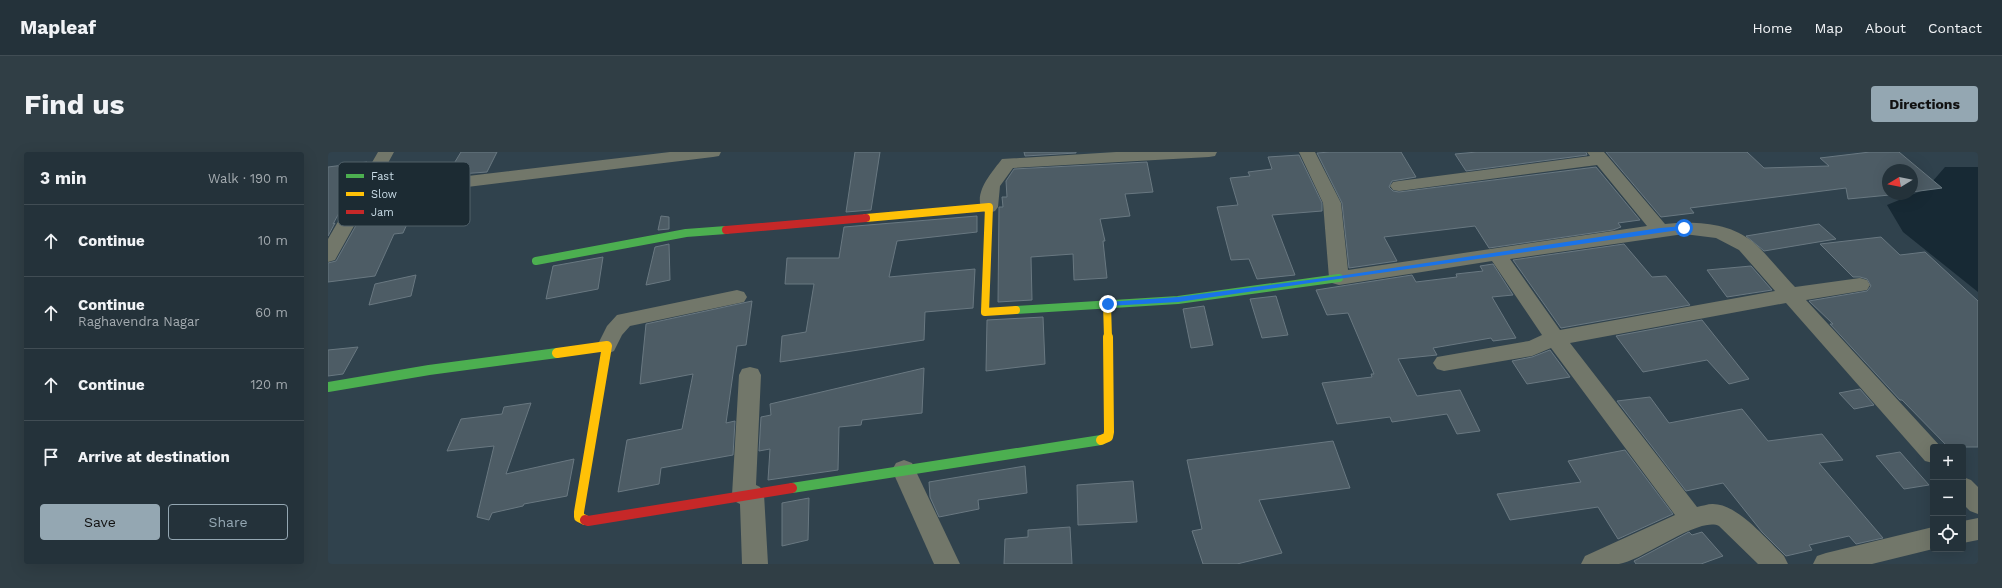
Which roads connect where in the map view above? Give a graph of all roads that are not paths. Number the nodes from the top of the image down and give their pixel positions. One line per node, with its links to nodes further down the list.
1 (386, 152): 6 (street)
2 (713, 152): 7 (street)
3 (1209, 152): 9 (street)
4 (1308, 152): 15 (street)
5 (1598, 156): 8 (street); 11 (street)
6 (380, 162)
7 (470, 181)
8 (1399, 186)
9 (989, 207): 14 (street); 19 (street)
10 (344, 226): 13 (street)
11 (1660, 230): 12 (street); 17 (street)
12 (1497, 254): 15 (street); 20 (street)
13 (328, 256)
14 (536, 262)
15 (1339, 278): 19 (street)
16 (1860, 285): 17 (street)
17 (1790, 295): 20 (street); 25 (street)
18 (737, 297): 21 (street)
19 (1108, 304): 26 (street)
20 (1555, 338): 22 (street); 30 (street)
21 (607, 346): 24 (street); 28 (street)
22 (1444, 363)
23 (750, 375): 28 (street)
24 (328, 387)
25 (1930, 451)
26 (904, 470): 28 (street); 35 (street)
27 (1966, 490): 29 (street)
28 (748, 494): 34 (street)
29 (1978, 504)
30 (1692, 519): 36 (street); 37 (street)
31 (1978, 529): 32 (street)
32 (1966, 531)
33 (1930, 539): 38 (street)
34 (755, 564)
35 (947, 564)
36 (1594, 564)
37 (1775, 564)
38 (1826, 564)

